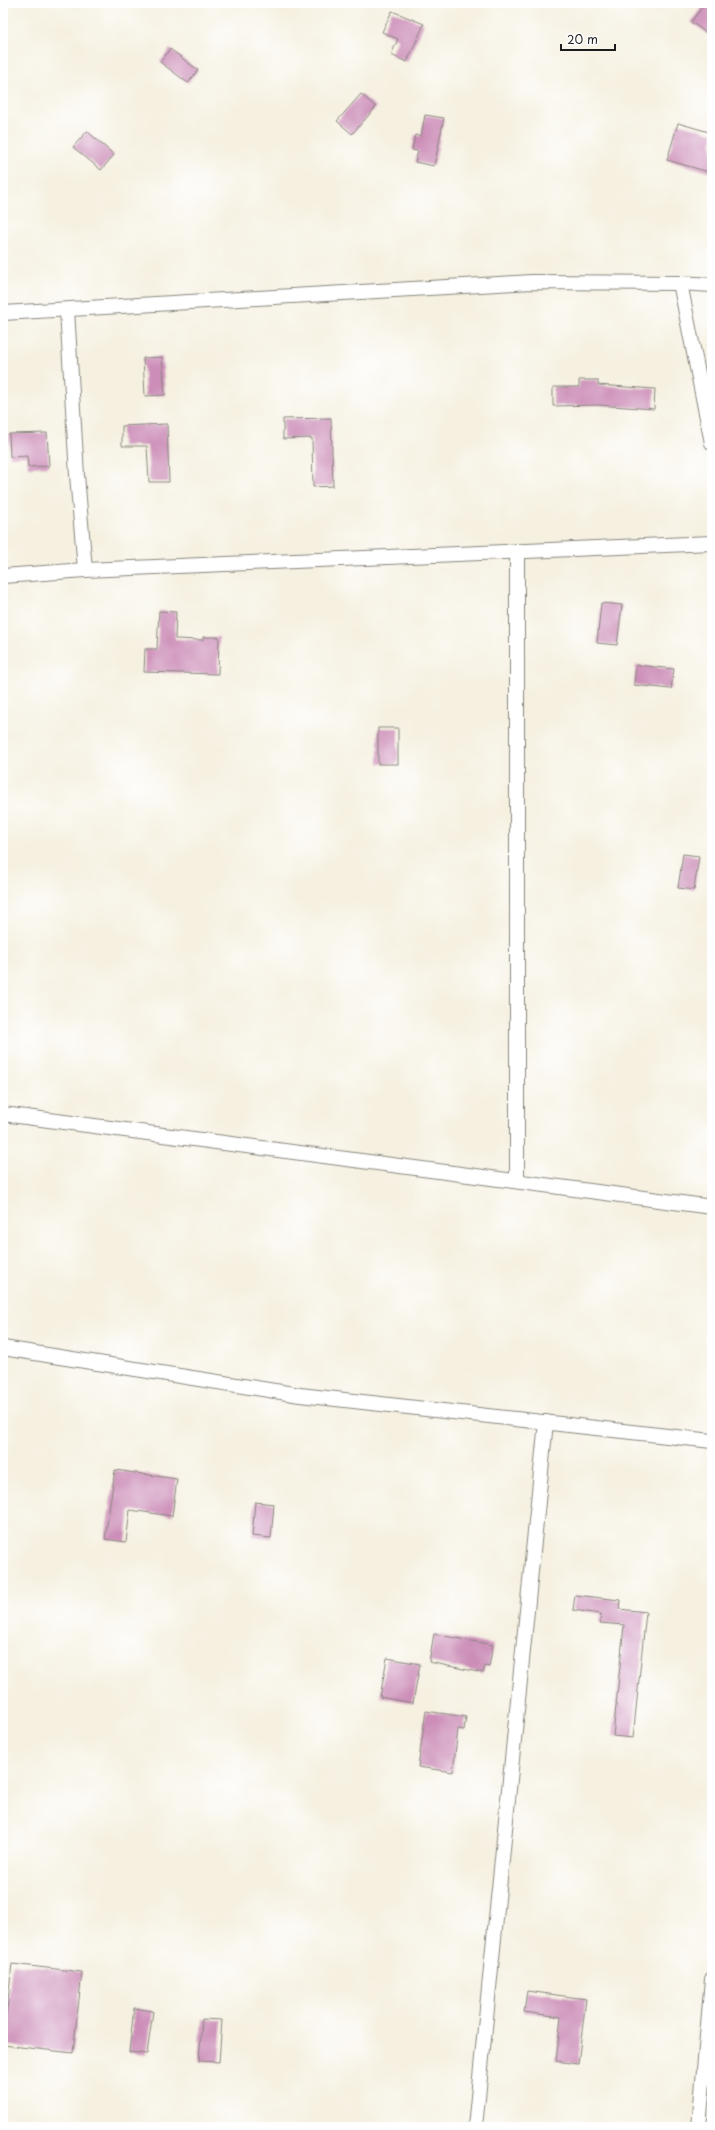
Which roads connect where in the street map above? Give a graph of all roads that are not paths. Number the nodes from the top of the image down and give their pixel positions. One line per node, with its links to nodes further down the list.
1 (680, 283): 2 (street); 3 (street); 5 (street)
2 (712, 285)
3 (66, 310): 4 (street); 8 (street)
4 (3, 314)
5 (712, 443)
6 (712, 543): 7 (street)
7 (517, 551): 8 (street); 11 (street)
8 (85, 570): 9 (street)
9 (3, 576)
10 (3, 1114): 11 (street)
11 (517, 1181): 12 (street)
12 (712, 1207)
13 (3, 1348): 14 (street)
14 (546, 1422): 15 (street); 17 (street)
15 (712, 1441)
16 (712, 1979): 18 (street)
17 (475, 2127)
18 (700, 2127)

